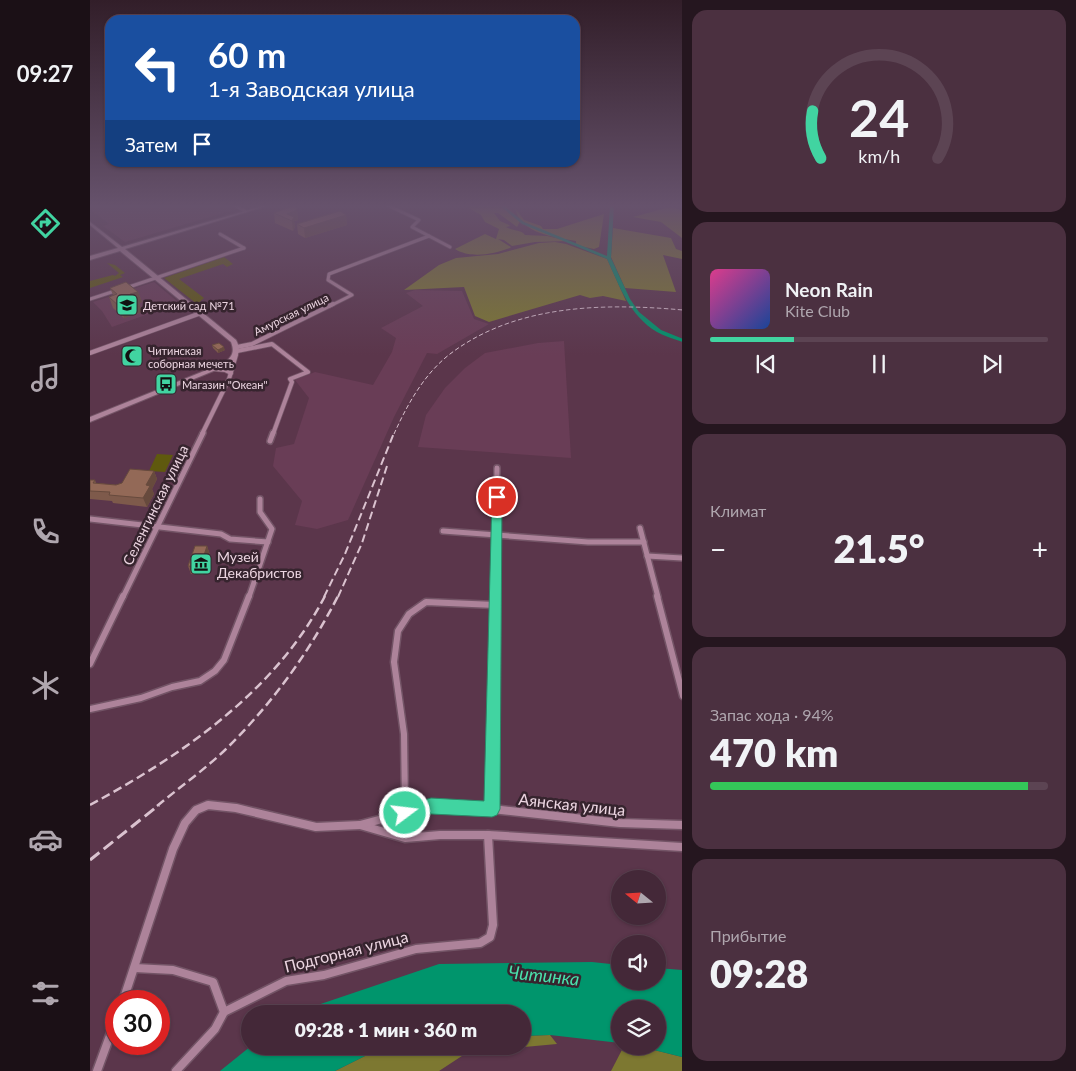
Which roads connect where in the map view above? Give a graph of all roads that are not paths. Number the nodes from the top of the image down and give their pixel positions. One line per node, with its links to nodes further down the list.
1 (130, 255): 4 (main road)
2 (223, 255): 4 (street)
3 (379, 255): 7 (street, Амурская улица)
4 (157, 277): 5 (street); 6 (main road)
5 (90, 299)
6 (201, 313): 7 (main road); 8 (street)
7 (237, 351): 9 (main road, Амурская улица); 10 (street, Селенгинская улица); 12 (street)
8 (90, 353)
9 (214, 369): 10 (street); 11 (main road, Амурская улица)
10 (231, 373): 16 (street, Селенгинская улица)
11 (90, 420)
12 (270, 441)
13 (497, 468): 19 (street)
14 (260, 499): 20 (street)
15 (90, 519): 16 (street)
16 (157, 526): 20 (street); 25 (street, Селенгинская улица)
17 (640, 528): 21 (street)
18 (443, 531): 19 (street)
19 (496, 535): 21 (street); 24 (street)
20 (268, 542): 27 (street)
21 (644, 542): 22 (street)
22 (647, 556): 23 (street); 26 (street)
23 (682, 558)
24 (495, 606): 28 (street); 29 (street)
25 (90, 664)
26 (682, 696)
27 (90, 709)
28 (492, 809): 29 (street, Аянская улица); 31 (street, Аянская улица)
29 (405, 813): 30 (street, Аянская улица)
30 (360, 825): 32 (street); 34 (street, Аянская улица)
31 (682, 825)
32 (488, 835): 33 (street); 36 (street, Подгорная улица)
33 (682, 847)
34 (135, 968): 35 (street); 36 (street)
35 (127, 990)
36 (224, 1012): 39 (street)
37 (105, 1049): 38 (street)
38 (97, 1071)
39 (176, 1071)

